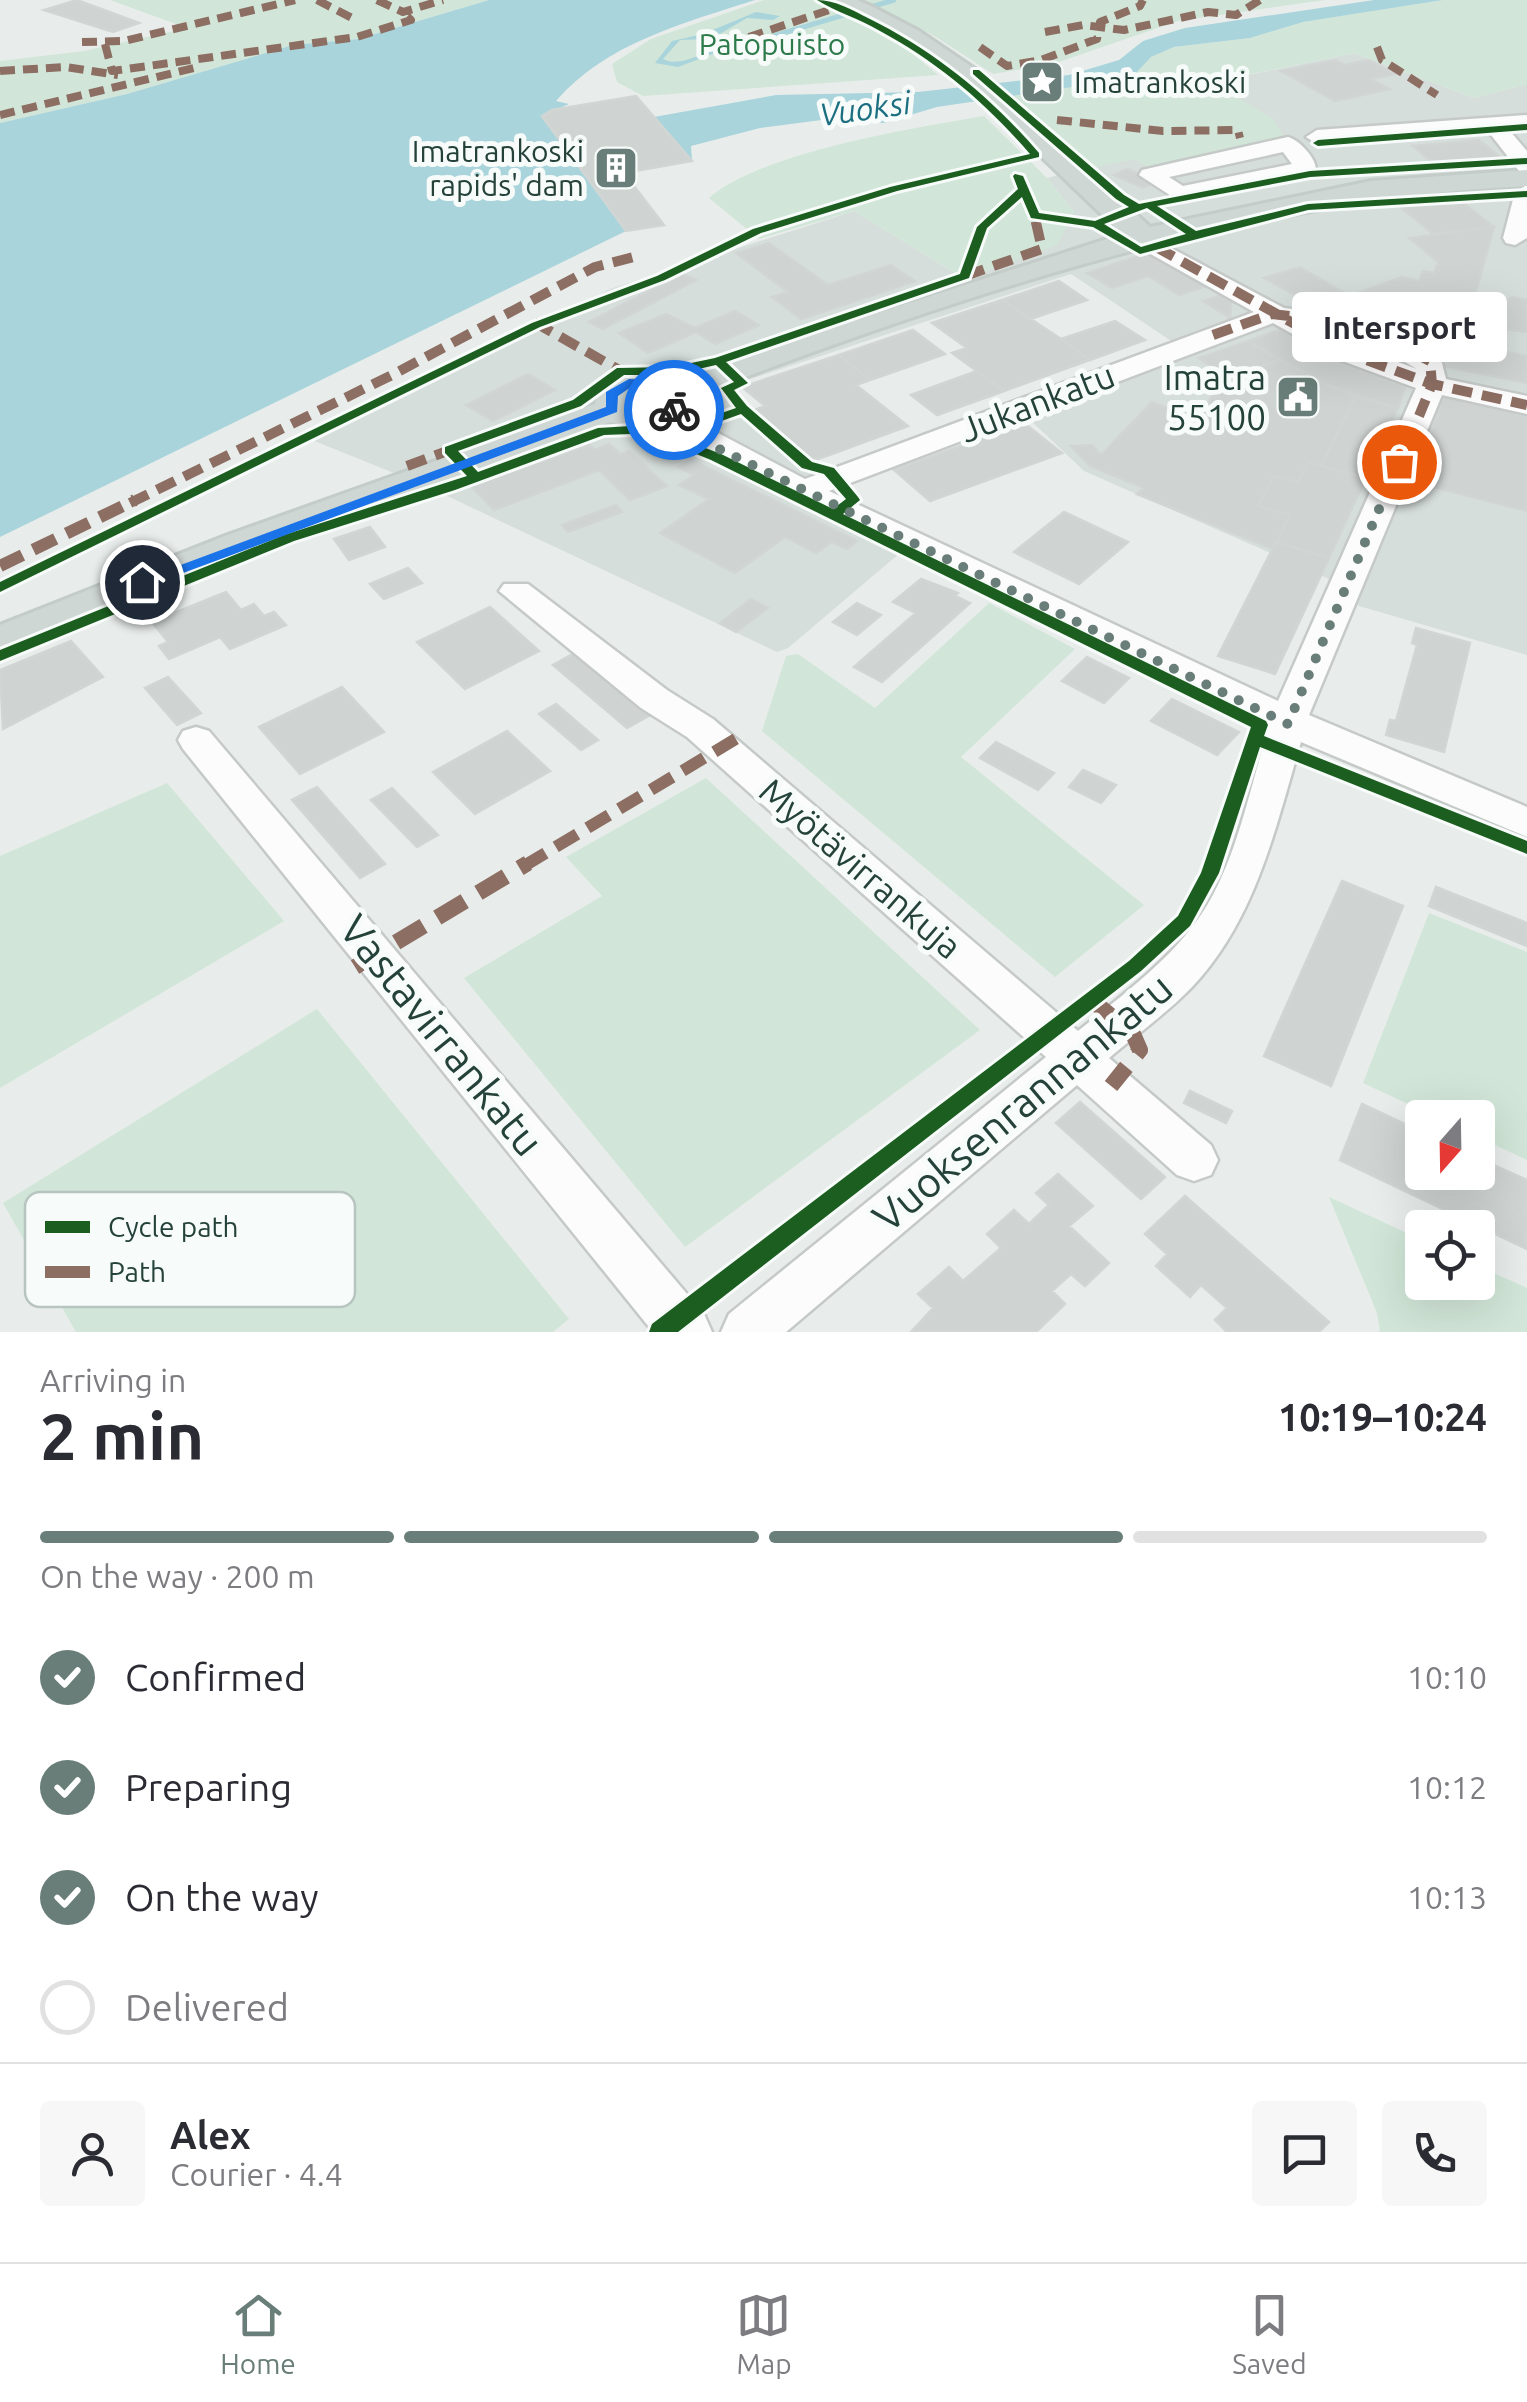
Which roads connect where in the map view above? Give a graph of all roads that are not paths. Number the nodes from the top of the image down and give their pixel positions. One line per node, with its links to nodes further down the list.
1 (846, 3): 8 (main road)
2 (1527, 122): 3 (street)
3 (1494, 125): 4 (street); 5 (street)
4 (1318, 138)
5 (1527, 166): 10 (main road)
6 (1307, 168): 6 (street)
7 (1527, 178): 10 (main road)
8 (1087, 192): 10 (main road); 12 (main road)
9 (1527, 192): 11 (street)
10 (1142, 235): 12 (main road); 13 (main road); 14 (street)
11 (1514, 238)
12 (1075, 243): 13 (main road)
13 (1048, 264): 16 (main road)
14 (1272, 314): 15 (street); 18 (street, Jukankatu)
15 (1432, 384): 17 (street); 21 (street, Vuoksenrannankatu)
16 (672, 402): 18 (street); 20 (main road)
17 (1527, 405)
18 (802, 491): 21 (street)
19 (516, 590): 24 (street, Myötävirrankuja)
20 (0, 640)
21 (1288, 724): 23 (street); 24 (street, Vuoksenrannankatu)
22 (196, 740): 26 (street, Vastavirrankatu)
23 (1527, 823)
24 (1079, 1056): 25 (street, Myötävirrankuja); 27 (street, Vuoksenrannankatu)
25 (1194, 1160)
26 (686, 1332)
27 (747, 1332)

